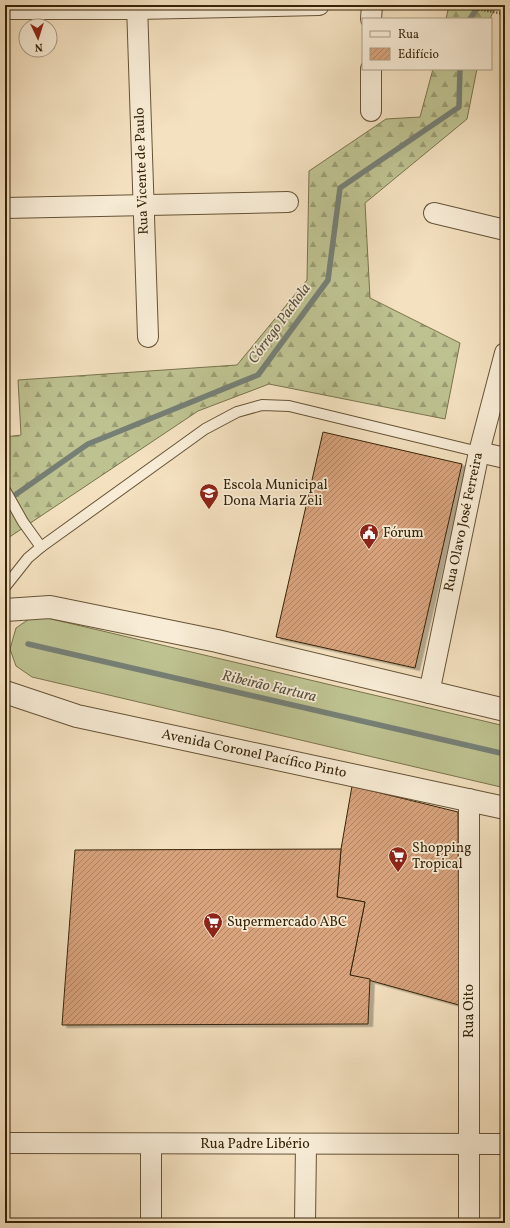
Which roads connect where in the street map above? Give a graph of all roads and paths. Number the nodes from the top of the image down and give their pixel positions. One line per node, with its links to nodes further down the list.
1 (319, 5): 4 (street)
2 (372, 5): 7 (street)
3 (455, 5): 6 (path)
4 (137, 7): 5 (street); 11 (street, Rua Vicente de Paulo)
5 (5, 9)
6 (503, 14)
7 (372, 18)
8 (371, 70): 9 (street)
9 (371, 111)
10 (288, 202): 11 (street)
11 (143, 206): 12 (street); 15 (street, Rua Vicente de Paulo)
12 (5, 208)
13 (434, 213): 14 (street)
14 (505, 230)
15 (148, 337)
16 (505, 352): 17 (street, Rua Olavo José Ferreira)
17 (479, 452): 18 (street); 20 (lane); 24 (street, Rua Olavo José Ferreira)
18 (505, 458)
19 (5, 490): 20 (lane)
20 (41, 547): 21 (lane)
21 (5, 587)
22 (5, 610): 24 (street)
23 (5, 692): 26 (street, Avenida Coronel Pacífico Pinto)
24 (429, 692): 25 (street)
25 (505, 710)
26 (469, 799): 27 (street, Avenida Coronel Pacífico Pinto); 30 (street, Rua Oito)
27 (505, 808)
28 (5, 1144): 32 (street, Rua Padre Libério)
29 (306, 1144): 30 (street, Rua Padre Libério); 32 (street, Rua Padre Libério); 34 (street)
30 (469, 1144): 31 (street, Rua Padre Libério); 35 (street, Rua Oito)
31 (505, 1144)
32 (151, 1145): 33 (street)
33 (151, 1223)
34 (305, 1223)
35 (469, 1223)

